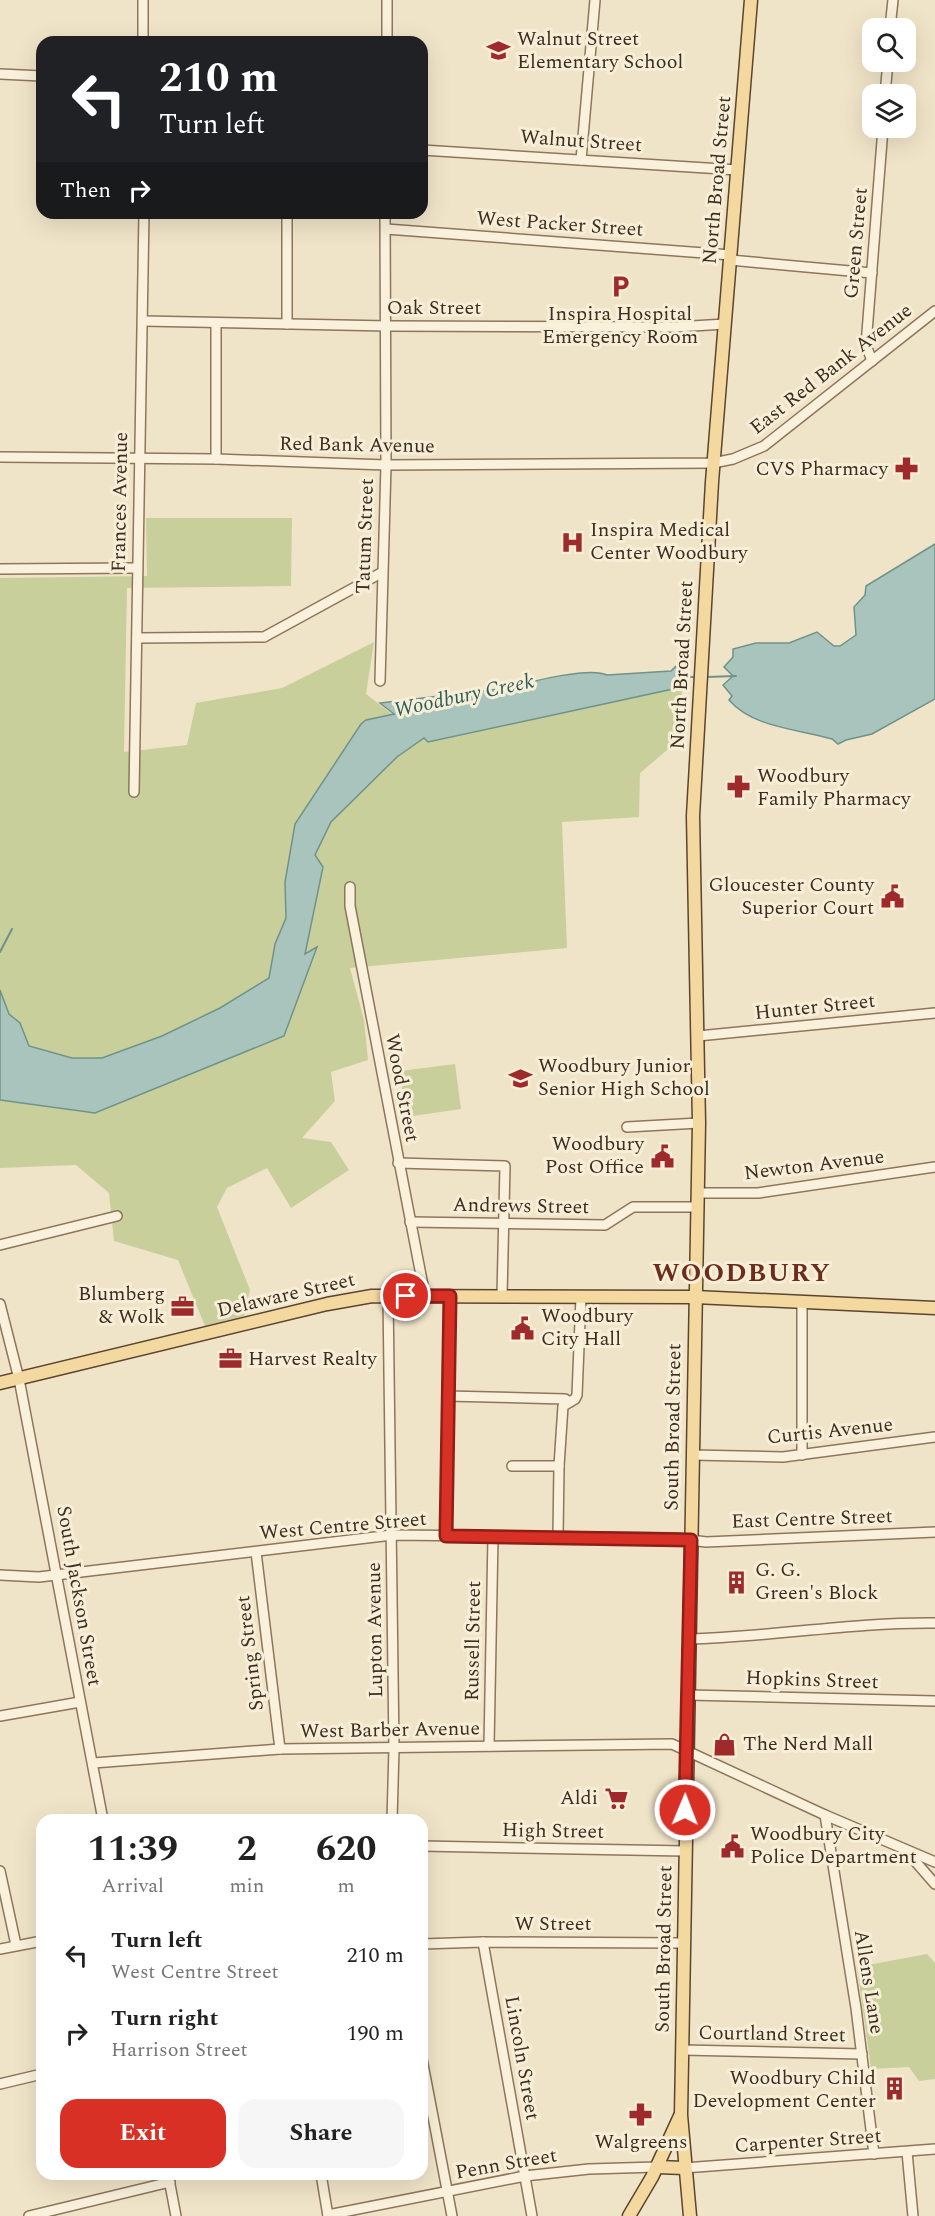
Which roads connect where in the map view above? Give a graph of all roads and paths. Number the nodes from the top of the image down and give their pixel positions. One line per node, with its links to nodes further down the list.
1 (143, 0): 7 (street)
2 (387, 0): 8 (street)
3 (595, 0): 13 (street)
4 (751, 0): 14 (main road, North Broad Street)
5 (892, 0): 6 (street)
6 (891, 18)
7 (143, 36)
8 (387, 36)
9 (0, 74): 10 (street)
10 (36, 76)
11 (882, 138): 20 (street, Green Street)
12 (428, 150): 13 (street, Walnut Street)
13 (581, 160): 14 (street, Walnut Street)
14 (738, 170): 19 (main road, North Broad Street)
15 (144, 219): 22 (street, Frances Avenue)
16 (287, 219): 24 (street)
17 (385, 219): 18 (street, Tatum Street)
18 (386, 230): 19 (street, West Packer Street); 26 (street, Tatum Street)
19 (731, 258): 20 (street, West Packer Street); 25 (main road, North Broad Street)
20 (872, 273): 27 (street, Green Street)
21 (935, 310): 27 (street, East Red Bank Avenue)
22 (143, 321): 23 (street, Oak Street); 29 (street, Frances Avenue)
23 (216, 323): 24 (street, Oak Street); 30 (street)
24 (287, 324): 26 (street, Oak Street)
25 (725, 324): 26 (street, Oak Street); 31 (main road, North Broad Street)
26 (388, 326): 32 (street, Tatum Street)
27 (872, 361): 31 (street, East Red Bank Avenue)
28 (0, 457): 29 (street, Red Bank Avenue)
29 (138, 459): 30 (street, Red Bank Avenue); 33 (street, Frances Avenue)
30 (216, 459): 32 (street, Red Bank Avenue)
31 (713, 463): 32 (street, Red Bank Avenue); 41 (main road, North Broad Street)
32 (386, 465): 35 (street, Tatum Street)
33 (137, 568): 34 (street); 36 (street, Frances Avenue)
34 (0, 569)
35 (381, 573): 36 (street); 37 (street, Tatum Street)
36 (136, 638): 38 (street, Frances Avenue)
37 (380, 681)
38 (134, 792)
39 (350, 887): 44 (street, Wood Street)
40 (935, 1013): 41 (street, Hunter Street)
41 (698, 1036): 42 (main road, North Broad Street)
42 (699, 1123): 43 (street); 46 (main road, North Broad Street)
43 (627, 1127)
44 (399, 1163): 49 (street, Wood Street); 50 (street)
45 (935, 1167): 46 (street, Newton Avenue)
46 (698, 1193): 47 (main road, North Broad Street)
47 (698, 1207): 50 (street, Andrews Street); 57 (main road, North Broad Street)
48 (117, 1216): 51 (street)
49 (410, 1222): 50 (street, Andrews Street); 53 (street, Wood Street)
50 (504, 1224): 55 (street)
51 (0, 1245)
52 (388, 1296): 53 (main road, Delaware Street); 61 (main road, Delaware Street); 71 (street, Lupton Avenue)
53 (425, 1296): 54 (main road, Delaware Street)
54 (450, 1296): 55 (main road, Delaware Street); 63 (street)
55 (502, 1296): 56 (main road, Delaware Street)
56 (581, 1297): 57 (main road, Delaware Street); 64 (street)
57 (695, 1297): 58 (main road, Delaware Street); 66 (main road, South Broad Street)
58 (802, 1302): 60 (main road, Delaware Street); 67 (street)
59 (0, 1304): 61 (street, South Jackson Street)
60 (935, 1308)
61 (20, 1379): 62 (main road, Delaware Street); 78 (street, South Jackson Street)
62 (0, 1383)
63 (447, 1396): 64 (street); 72 (street)
64 (570, 1402): 69 (street)
65 (935, 1437): 67 (street, Curtis Avenue)
66 (692, 1455): 67 (street, Curtis Avenue); 75 (main road, South Broad Street)
67 (802, 1455)
68 (512, 1466): 69 (street)
69 (559, 1466): 73 (street)
70 (935, 1532): 75 (street, East Centre Street)
71 (392, 1535): 72 (street, West Centre Street); 76 (street, West Centre Street); 86 (street, Lupton Avenue)
72 (446, 1536): 74 (street, West Centre Street)
73 (558, 1536): 74 (street, West Centre Street); 75 (street, West Centre Street)
74 (493, 1537): 85 (street, Russell Street)
75 (691, 1540): 80 (main road, South Broad Street)
76 (256, 1552): 78 (street, West Centre Street); 87 (street, Spring Street)
77 (0, 1575): 78 (street, West Centre Street)
78 (58, 1575): 83 (street, South Jackson Street)
79 (935, 1623): 80 (street)
80 (689, 1640): 81 (main road, South Broad Street)
81 (688, 1695): 82 (street, Hopkins Street); 88 (main road, South Broad Street)
82 (935, 1701)
83 (81, 1702): 84 (street); 89 (street, South Jackson Street)
84 (0, 1716)
85 (489, 1746): 86 (street, West Barber Avenue); 88 (street, West Barber Avenue)
86 (394, 1748): 87 (street, West Barber Avenue); 91 (street, Lupton Avenue)
87 (279, 1749): 89 (street, West Barber Avenue)
88 (688, 1750): 92 (street, West Barber Avenue); 94 (main road, South Broad Street)
89 (93, 1763): 90 (street, South Jackson Street)
90 (102, 1814)
91 (392, 1814)
92 (825, 1815): 95 (street, West Barber Avenue); 106 (street, Allens Lane)
93 (428, 1846): 94 (street, High Street)
94 (685, 1851): 101 (main road, South Broad Street)
95 (906, 1851): 96 (street, West Barber Avenue); 98 (street)
96 (935, 1862)
97 (0, 1871): 103 (street)
98 (935, 1884)
99 (36, 1942): 103 (street)
100 (483, 1942): 101 (street, W Street); 102 (street, W Street); 116 (street, Lincoln Street)
101 (683, 1943): 105 (main road, South Broad Street)
102 (428, 1944)
103 (16, 1945): 104 (street)
104 (0, 1949)
105 (682, 2050): 106 (street, Courtland Street); 110 (main road, South Broad Street)
106 (862, 2054): 113 (street, Allens Lane)
107 (36, 2075): 108 (street)
108 (0, 2084)
109 (428, 2090): 120 (street)
110 (681, 2115): 114 (main road); 115 (main road, South Broad Street)
111 (935, 2149): 112 (street, Carpenter Street)
112 (907, 2152): 113 (street, Carpenter Street); 128 (street)
113 (874, 2154): 115 (street, Carpenter Street)
114 (657, 2167): 115 (main road); 116 (street, Penn Street); 126 (main road)
115 (684, 2169): 127 (main road, South Broad Street)
116 (525, 2176): 120 (street, Penn Street); 125 (street, Lincoln Street)
117 (162, 2180): 122 (street)
118 (169, 2180): 123 (street)
119 (322, 2180): 121 (street)
120 (448, 2193): 121 (street, Penn Street); 124 (street)
121 (328, 2215)
122 (29, 2216)
123 (176, 2216)
124 (452, 2216)
125 (532, 2216)
126 (629, 2216)
127 (690, 2216)
128 (913, 2216)

